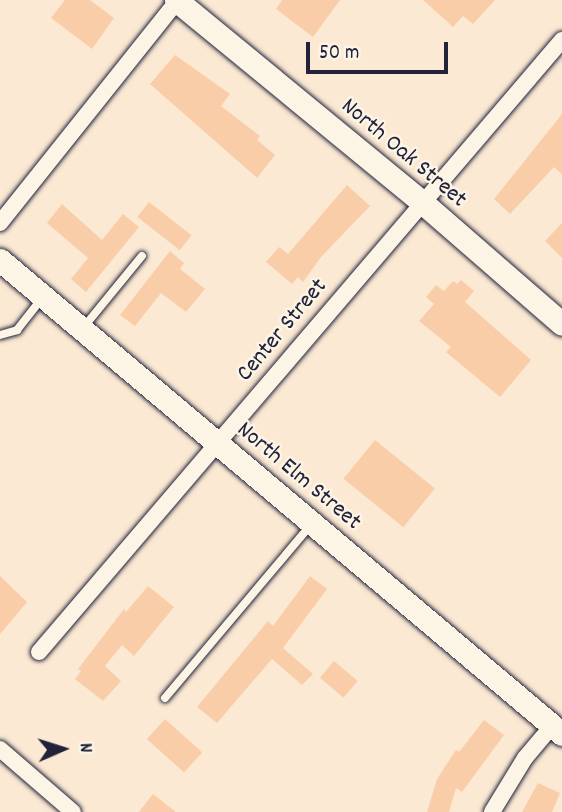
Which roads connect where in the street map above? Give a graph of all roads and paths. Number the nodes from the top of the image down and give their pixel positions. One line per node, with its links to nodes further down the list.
1 (177, 0): 3 (main road, North Oak Street); 4 (street)
2 (562, 40): 3 (street, Center Street)
3 (423, 203): 8 (main road, North Oak Street); 11 (street, Center Street)
4 (0, 223)
5 (142, 256): 9 (lane)
6 (0, 260): 7 (main road, North Elm Street)
7 (43, 297): 9 (main road, North Elm Street); 10 (lane)
8 (562, 324)
9 (81, 331): 11 (main road, North Elm Street)
10 (0, 335)
11 (217, 443): 12 (main road, North Elm Street); 13 (street, Center Street)
12 (312, 524): 14 (lane); 15 (main road, North Elm Street)
13 (39, 652)
14 (165, 698)
15 (557, 730): 18 (street)
16 (0, 749): 17 (street)
17 (68, 810)
18 (492, 812)

